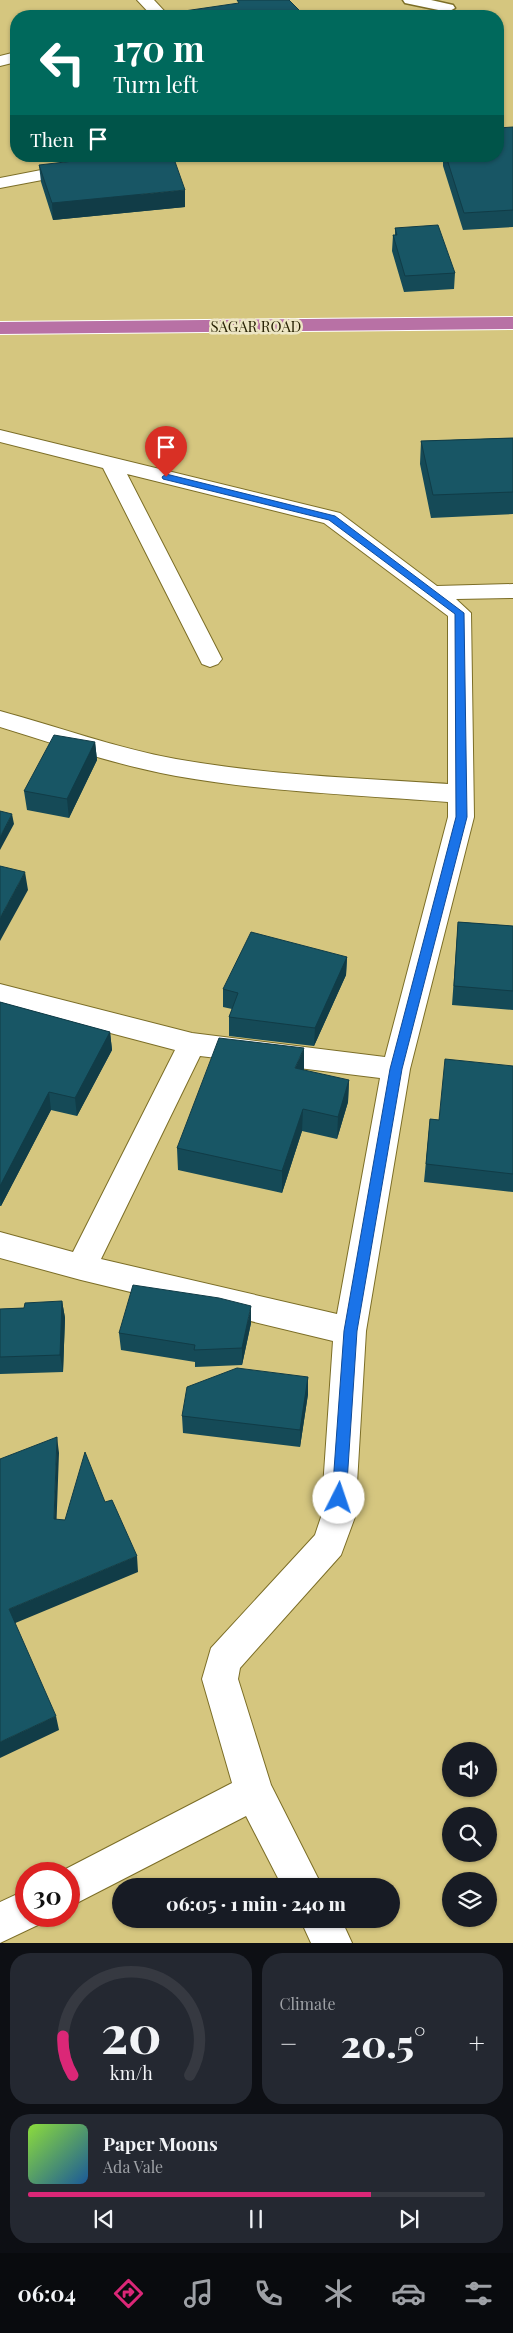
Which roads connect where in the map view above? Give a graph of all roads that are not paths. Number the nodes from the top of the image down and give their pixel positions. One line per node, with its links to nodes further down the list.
1 (145, 0): 4 (street)
2 (410, 0): 3 (lane)
3 (448, 8)
4 (155, 10)
5 (109, 162): 6 (street)
6 (0, 182)
7 (513, 323): 8 (highway, SAGAR ROAD)
8 (0, 328)
9 (0, 436): 10 (street)
10 (111, 463): 12 (street); 13 (street)
11 (513, 591): 12 (street)
12 (433, 593): 15 (street)
13 (210, 659)
14 (0, 719): 15 (street)
15 (461, 794): 18 (street)
16 (0, 994): 17 (street)
17 (192, 1044): 18 (street); 20 (street)
18 (396, 1069): 21 (street)
19 (0, 1245): 20 (street)
20 (81, 1267): 21 (street)
21 (350, 1331): 22 (street)
22 (254, 1792): 23 (street); 24 (street)
23 (299, 1878)
24 (80, 1882)
25 (15, 1916): 26 (street)
26 (0, 1924)
27 (324, 1928): 28 (street)
28 (332, 1943)

